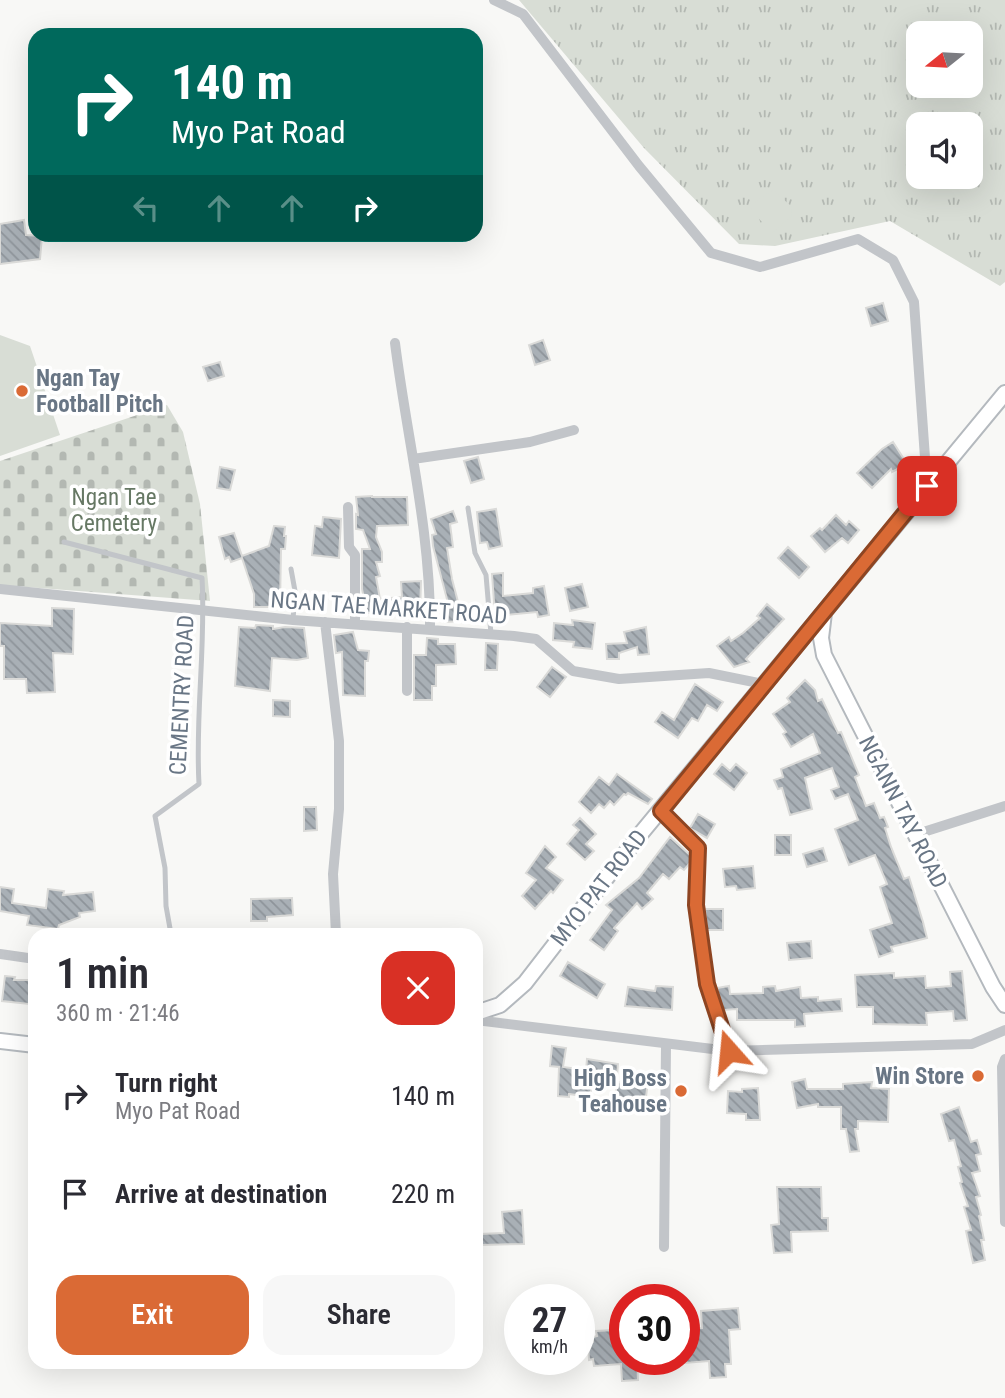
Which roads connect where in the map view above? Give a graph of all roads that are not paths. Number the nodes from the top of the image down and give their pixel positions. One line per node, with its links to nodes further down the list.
1 (494, 0): 6 (street)
2 (395, 344): 5 (street)
3 (1005, 393): 6 (main road, MYO PAT ROAD)
4 (574, 430): 5 (street)
5 (413, 458): 18 (street)
6 (927, 486): 13 (main road, MYO PAT ROAD)
7 (348, 507): 16 (street)
8 (468, 508): 19 (lane)
9 (64, 542): 12 (lane, CEMENTRY ROAD)
10 (291, 569): 14 (lane)
11 (0, 589): 12 (street, NGAN TAE MARKET ROAD)
12 (204, 611): 14 (street, NGAN TAE MARKET ROAD); 25 (lane, CEMENTRY ROAD)
13 (824, 613): 20 (main road, MYO PAT ROAD); 24 (main road, NGANN TAY ROAD)
14 (293, 620): 15 (street, NGAN TAE MARKET ROAD)
15 (325, 622): 16 (street, NGAN TAE MARKET ROAD); 26 (street)
16 (355, 624): 17 (street, NGAN TAE MARKET ROAD)
17 (407, 627): 18 (street, NGAN TAE MARKET ROAD); 21 (street)
18 (430, 629): 19 (street, NGAN TAE MARKET ROAD)
19 (491, 634): 20 (street, NGAN TAE MARKET ROAD)
20 (764, 684): 23 (main road, MYO PAT ROAD)
21 (407, 691)
22 (1005, 806): 24 (street)
23 (661, 811): 30 (main road, MYO PAT ROAD); 36 (street)
24 (914, 835): 29 (main road, NGANN TAY ROAD)
25 (170, 928)
26 (336, 928)
27 (0, 954): 28 (street)
28 (28, 958)
29 (1005, 1005)
30 (483, 1011)
31 (483, 1021): 35 (street)
32 (1005, 1030): 36 (street)
33 (0, 1041): 34 (main road)
34 (28, 1044)
35 (666, 1045): 36 (street); 40 (street)
36 (729, 1051)
37 (1005, 1059): 38 (street)
38 (1004, 1170): 39 (street)
39 (1005, 1222)
40 (664, 1247)

